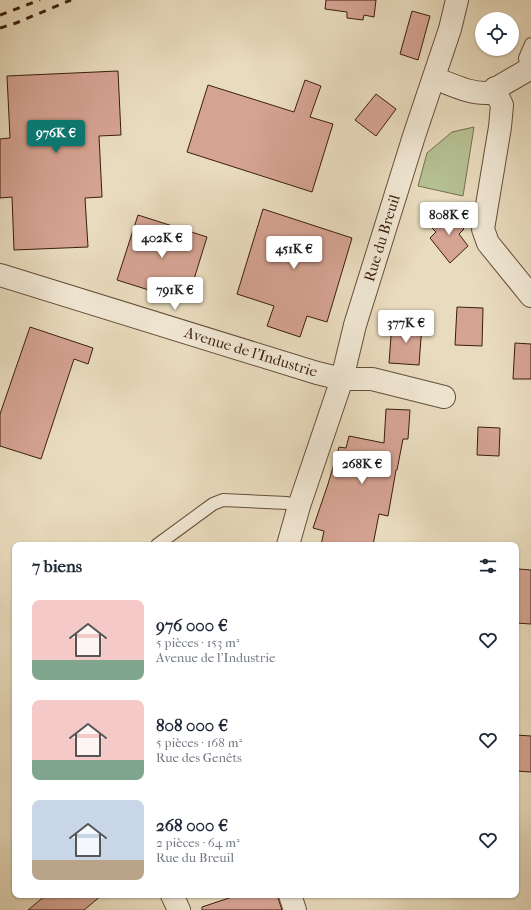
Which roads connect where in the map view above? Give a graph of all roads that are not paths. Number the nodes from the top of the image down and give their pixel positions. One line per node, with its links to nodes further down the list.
1 (457, 0): 4 (street, Rue du Breuil)
2 (531, 44): 3 (lane)
3 (529, 69): 5 (street)
4 (434, 78): 5 (street); 8 (street, Rue du Breuil)
5 (495, 88): 7 (street)
6 (0, 275): 8 (street, Avenue de l'Industrie)
7 (531, 296)
8 (342, 378): 9 (street, Avenue de l'Industrie); 10 (street, Rue du Breuil)
9 (444, 397)
10 (299, 506): 11 (lane); 12 (street, Rue du Breuil)
11 (161, 542)
12 (289, 542)
13 (173, 898): 15 (street)
14 (291, 898): 16 (street)
15 (179, 910)
16 (295, 910)

